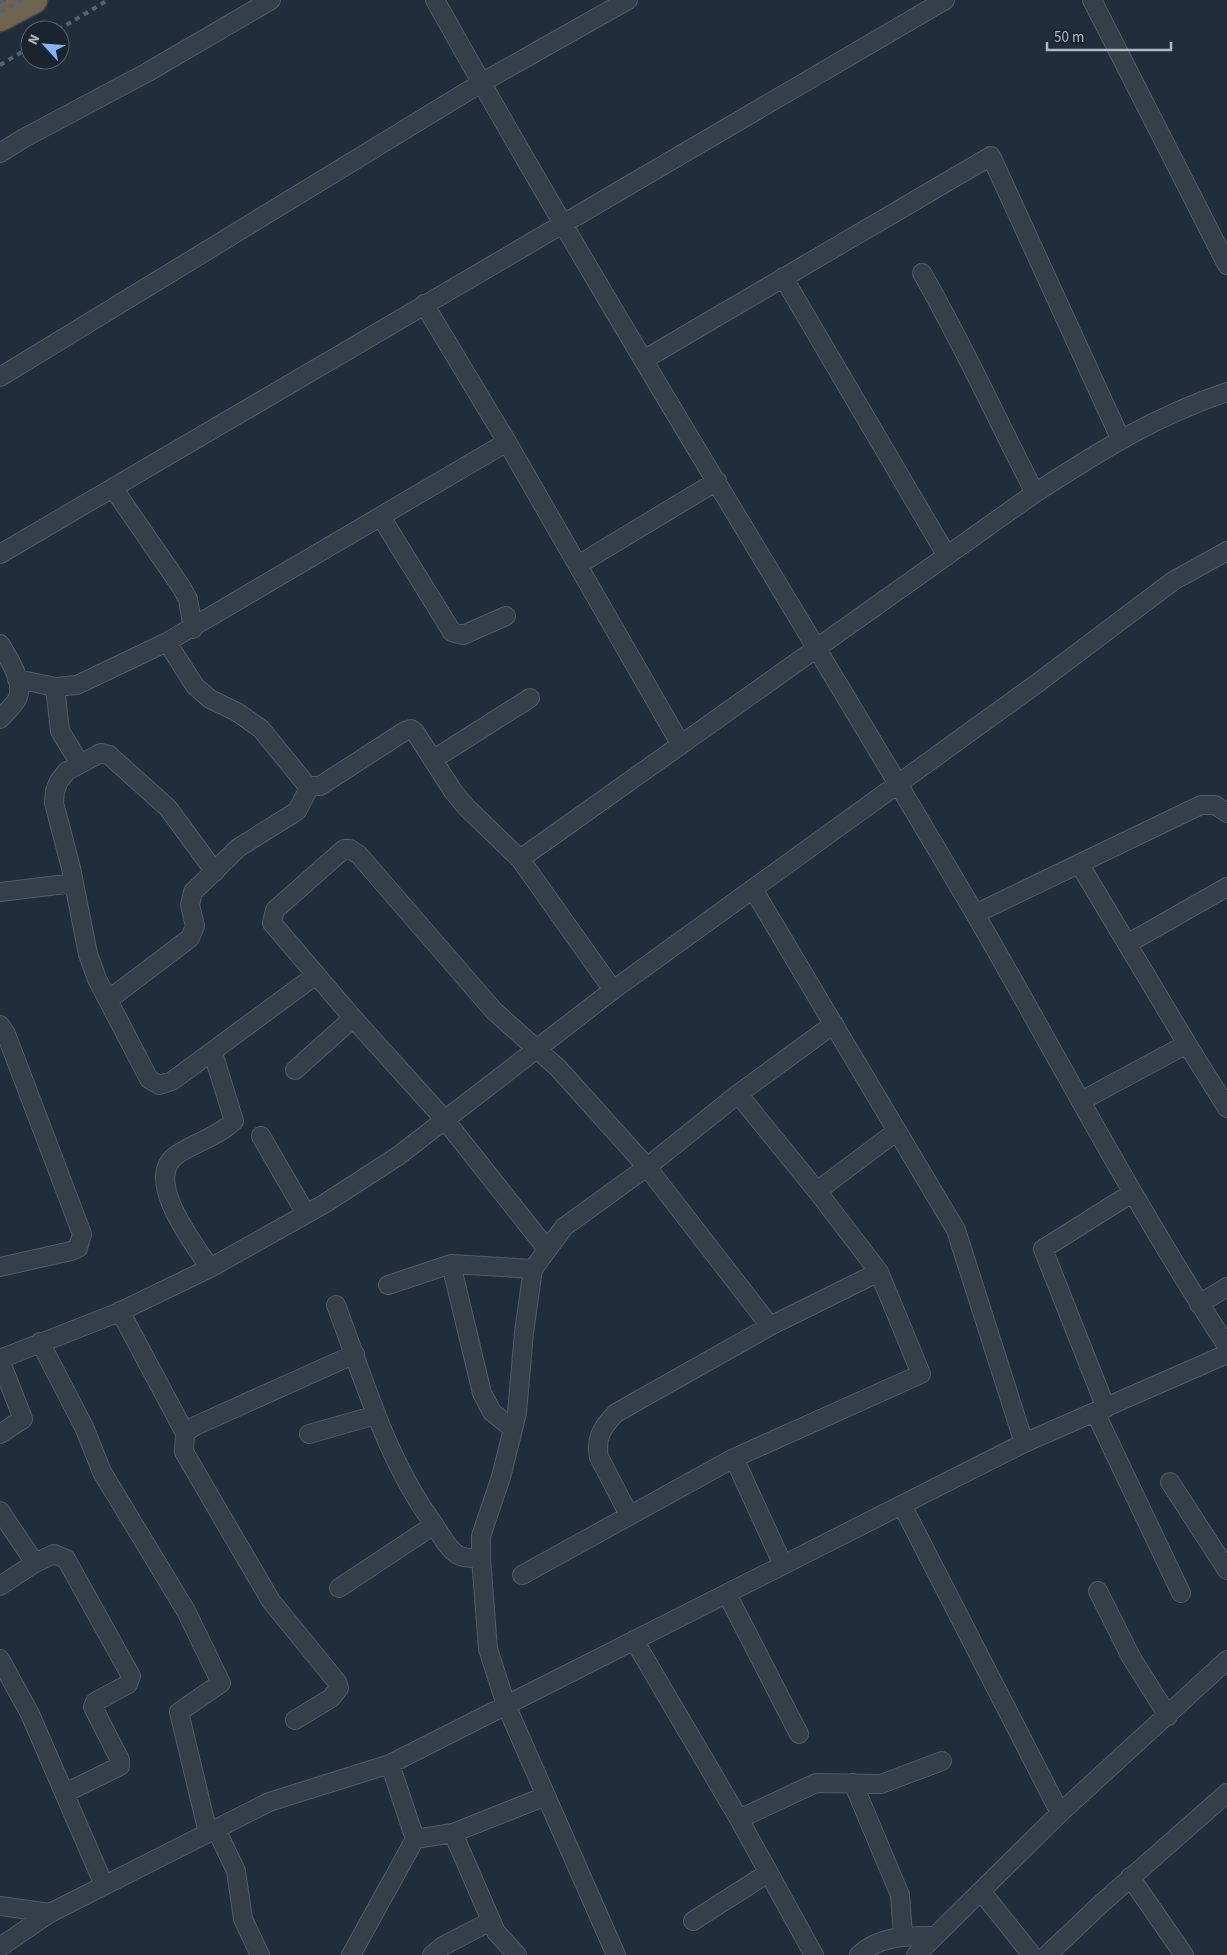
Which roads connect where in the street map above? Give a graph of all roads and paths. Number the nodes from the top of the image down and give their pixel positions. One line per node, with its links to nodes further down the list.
1 (34, 0): 7 (highway)
2 (271, 0): 9 (street)
3 (435, 0): 8 (street)
4 (628, 0): 8 (street)
5 (945, 0): 10 (street)
6 (1092, 0): 11 (street)
7 (0, 18)
8 (481, 83): 10 (street); 16 (street)
9 (0, 153)
10 (563, 222): 14 (street); 15 (street)
11 (1227, 265)
12 (922, 273): 22 (street)
13 (783, 277): 15 (street); 18 (street); 26 (street)
14 (424, 304): 19 (street); 21 (street)
15 (645, 359): 20 (street)
16 (0, 377)
17 (1227, 392): 18 (street)
18 (1120, 438): 22 (street)
19 (507, 442): 23 (street); 27 (street)
20 (717, 481): 27 (street); 32 (street)
21 (113, 488): 25 (street); 29 (street)
22 (1035, 493): 26 (street)
23 (381, 517): 28 (street); 29 (street)
24 (1227, 551): 40 (street)
25 (0, 554)
26 (947, 556): 32 (street)
27 (578, 565): 37 (street)
28 (506, 616)
29 (193, 629): 30 (street)
30 (167, 642): 34 (street); 41 (street)
31 (0, 644): 33 (street)
32 (816, 649): 37 (street); 40 (street)
33 (17, 679): 34 (street); 36 (street)
34 (55, 687): 39 (street)
35 (530, 698): 38 (street)
36 (0, 719)
37 (681, 744): 43 (street)
38 (434, 760): 41 (street); 43 (street)
39 (80, 764): 45 (street); 46 (street)
40 (897, 784): 48 (street); 50 (street)
41 (310, 786): 45 (street)
42 (1227, 813): 44 (street)
43 (520, 859): 53 (street)
44 (1080, 865): 50 (street); 51 (street)
45 (215, 872): 54 (street)
46 (74, 883): 49 (street); 54 (street)
47 (1227, 887): 51 (street)
48 (753, 889): 53 (street); 56 (street)
49 (0, 892)
50 (975, 914): 63 (street)
51 (1127, 944): 58 (street)
52 (316, 975): 55 (street); 59 (street); 60 (street)
53 (613, 990): 59 (street)
54 (108, 1000): 60 (street)
55 (353, 1018): 61 (street); 65 (street)
56 (834, 1024): 62 (street); 66 (street)
57 (0, 1025): 74 (street)
58 (1187, 1044): 63 (street); 64 (street)
59 (537, 1049): 65 (street); 68 (street)
60 (212, 1052): 75 (street)
61 (295, 1070)
62 (738, 1094): 68 (street); 69 (street)
63 (1080, 1101): 70 (street)
64 (1227, 1108)
65 (445, 1120): 71 (street); 72 (street)
66 (897, 1131): 69 (street); 95 (street)
67 (261, 1136): 71 (street)
68 (648, 1167): 72 (street); 83 (street)
69 (817, 1192): 77 (street)
70 (1132, 1193): 80 (street); 89 (street)
71 (306, 1214): 75 (street)
72 (546, 1249): 76 (street)
73 (451, 1264): 76 (street); 78 (street); 91 (street)
74 (0, 1267)
75 (210, 1268): 82 (street)
76 (533, 1269): 91 (street)
77 (879, 1272): 83 (street); 96 (street)
78 (388, 1285)
79 (1227, 1287): 80 (street)
80 (1199, 1304): 85 (street)
81 (336, 1305): 86 (street)
82 (120, 1311): 84 (street); 92 (street)
83 (770, 1326): 100 (street)
84 (40, 1342): 88 (street); 127 (street)
85 (1227, 1346)
86 (355, 1354): 90 (street); 92 (street)
87 (1227, 1354): 89 (street)
88 (0, 1360): 93 (street)
89 (1101, 1410): 95 (street); 110 (street)
90 (376, 1415): 94 (street); 101 (street)
91 (513, 1429): 102 (street)
92 (185, 1433): 117 (street)
93 (0, 1434)
94 (309, 1434)
95 (1024, 1443): 98 (street)
96 (734, 1458): 100 (street); 104 (street)
97 (1170, 1482): 105 (street)
98 (902, 1505): 104 (street); 125 (street)
99 (0, 1511): 103 (street)
100 (629, 1515): 106 (street)
101 (434, 1525): 102 (street); 108 (street)
102 (481, 1558): 115 (street)
103 (35, 1563): 107 (street); 122 (street)
104 (783, 1565): 111 (street)
105 (1227, 1570)
106 (522, 1575)
107 (0, 1586)
108 (339, 1588)
109 (1098, 1591): 116 (street)
110 (1181, 1593)
111 (727, 1594): 112 (street); 118 (street)
112 (634, 1640): 115 (street); 126 (street)
113 (0, 1659): 122 (street)
114 (1227, 1660): 116 (street)
115 (506, 1705): 120 (street); 124 (street)
116 (1168, 1716): 125 (street)
117 (295, 1720)
118 (799, 1734)
119 (942, 1761): 121 (street)
120 (390, 1764): 127 (street); 129 (street)
121 (853, 1783): 126 (street); 138 (street)
122 (65, 1793): 132 (street)
123 (1227, 1793): 131 (street)
124 (546, 1796): 128 (street); 145 (street)
125 (1060, 1813): 133 (street)
126 (739, 1819): 130 (street)
127 (212, 1831): 132 (street); 141 (street)
128 (453, 1833): 129 (street); 136 (street)
129 (415, 1839): 142 (street)
130 (768, 1873): 137 (street); 146 (street)
131 (1130, 1877): 150 (street); 151 (street)
132 (104, 1885): 135 (street)
133 (981, 1891): 139 (street); 149 (street)
134 (0, 1906): 135 (street)
135 (50, 1914): 140 (street)
136 (492, 1921): 143 (street); 144 (street)
137 (693, 1921)
138 (903, 1936): 139 (street); 147 (street)
139 (936, 1936): 148 (street)
140 (0, 1947)
141 (260, 1955)
142 (351, 1955)
143 (432, 1955)
144 (517, 1955)
145 (616, 1955)
146 (814, 1955)
147 (859, 1955)
148 (916, 1955)
149 (1032, 1955)
150 (1047, 1955)
151 (1184, 1955)

